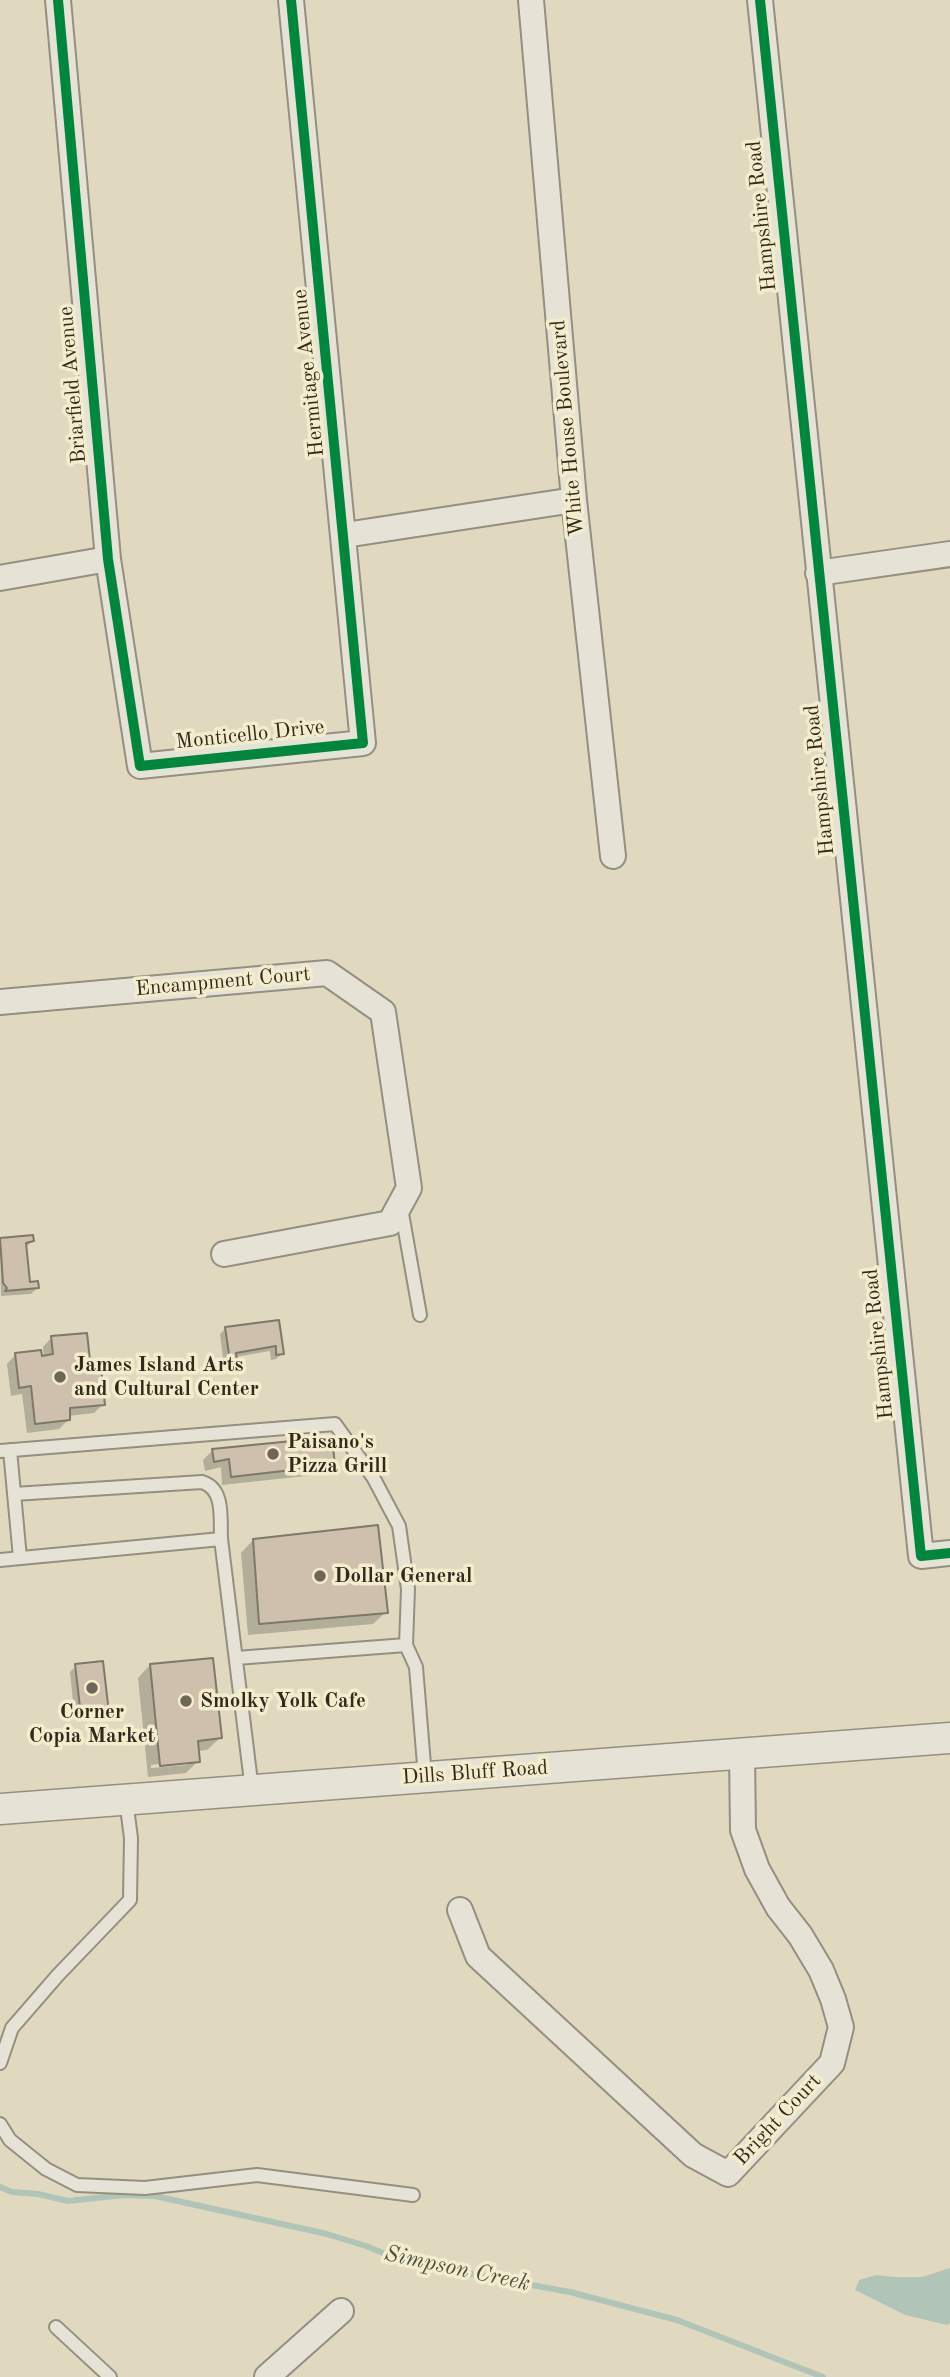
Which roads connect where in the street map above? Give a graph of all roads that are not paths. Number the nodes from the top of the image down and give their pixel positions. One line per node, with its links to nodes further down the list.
1 (58, 0): 8 (street, Briarfield Avenue)
2 (291, 0): 6 (street, Hermitage Avenue)
3 (531, 0): 5 (street, White House Boulevard)
4 (760, 0): 9 (street, Hampshire Road)
5 (574, 500): 6 (street); 13 (street, White House Boulevard)
6 (345, 535): 11 (street, Hermitage Avenue)
7 (950, 554): 9 (street)
8 (108, 559): 10 (street); 12 (street, Briarfield Avenue)
9 (818, 573): 21 (street, Hampshire Road)
10 (0, 578)
11 (363, 743): 12 (street, Monticello Drive)
12 (140, 766)
13 (613, 856)
14 (0, 1002): 15 (street, Encampment Court)
15 (400, 1204): 16 (street); 17 (lane)
16 (224, 1254)
17 (420, 1315)
18 (5, 1451): 19 (lane); 24 (lane)
19 (14, 1494): 20 (lane); 22 (lane)
20 (221, 1539): 22 (lane); 25 (lane)
21 (950, 1553)
22 (20, 1558): 23 (lane)
23 (0, 1560)
24 (406, 1646): 25 (lane); 28 (lane)
25 (236, 1658): 29 (lane)
26 (950, 1738): 27 (street, Dills Bluff Road)
27 (741, 1753): 28 (street, Dills Bluff Road); 32 (street, Bright Court)
28 (425, 1777): 29 (street, Dills Bluff Road)
29 (252, 1790): 30 (street, Dills Bluff Road)
30 (126, 1800): 31 (street, Dills Bluff Road); 33 (lane)
31 (0, 1809)
32 (460, 1910)
33 (0, 2063)
34 (0, 2124): 35 (lane)
35 (413, 2195)
36 (341, 2311): 39 (street)
37 (56, 2327): 38 (lane)
38 (110, 2377)
39 (267, 2377)

